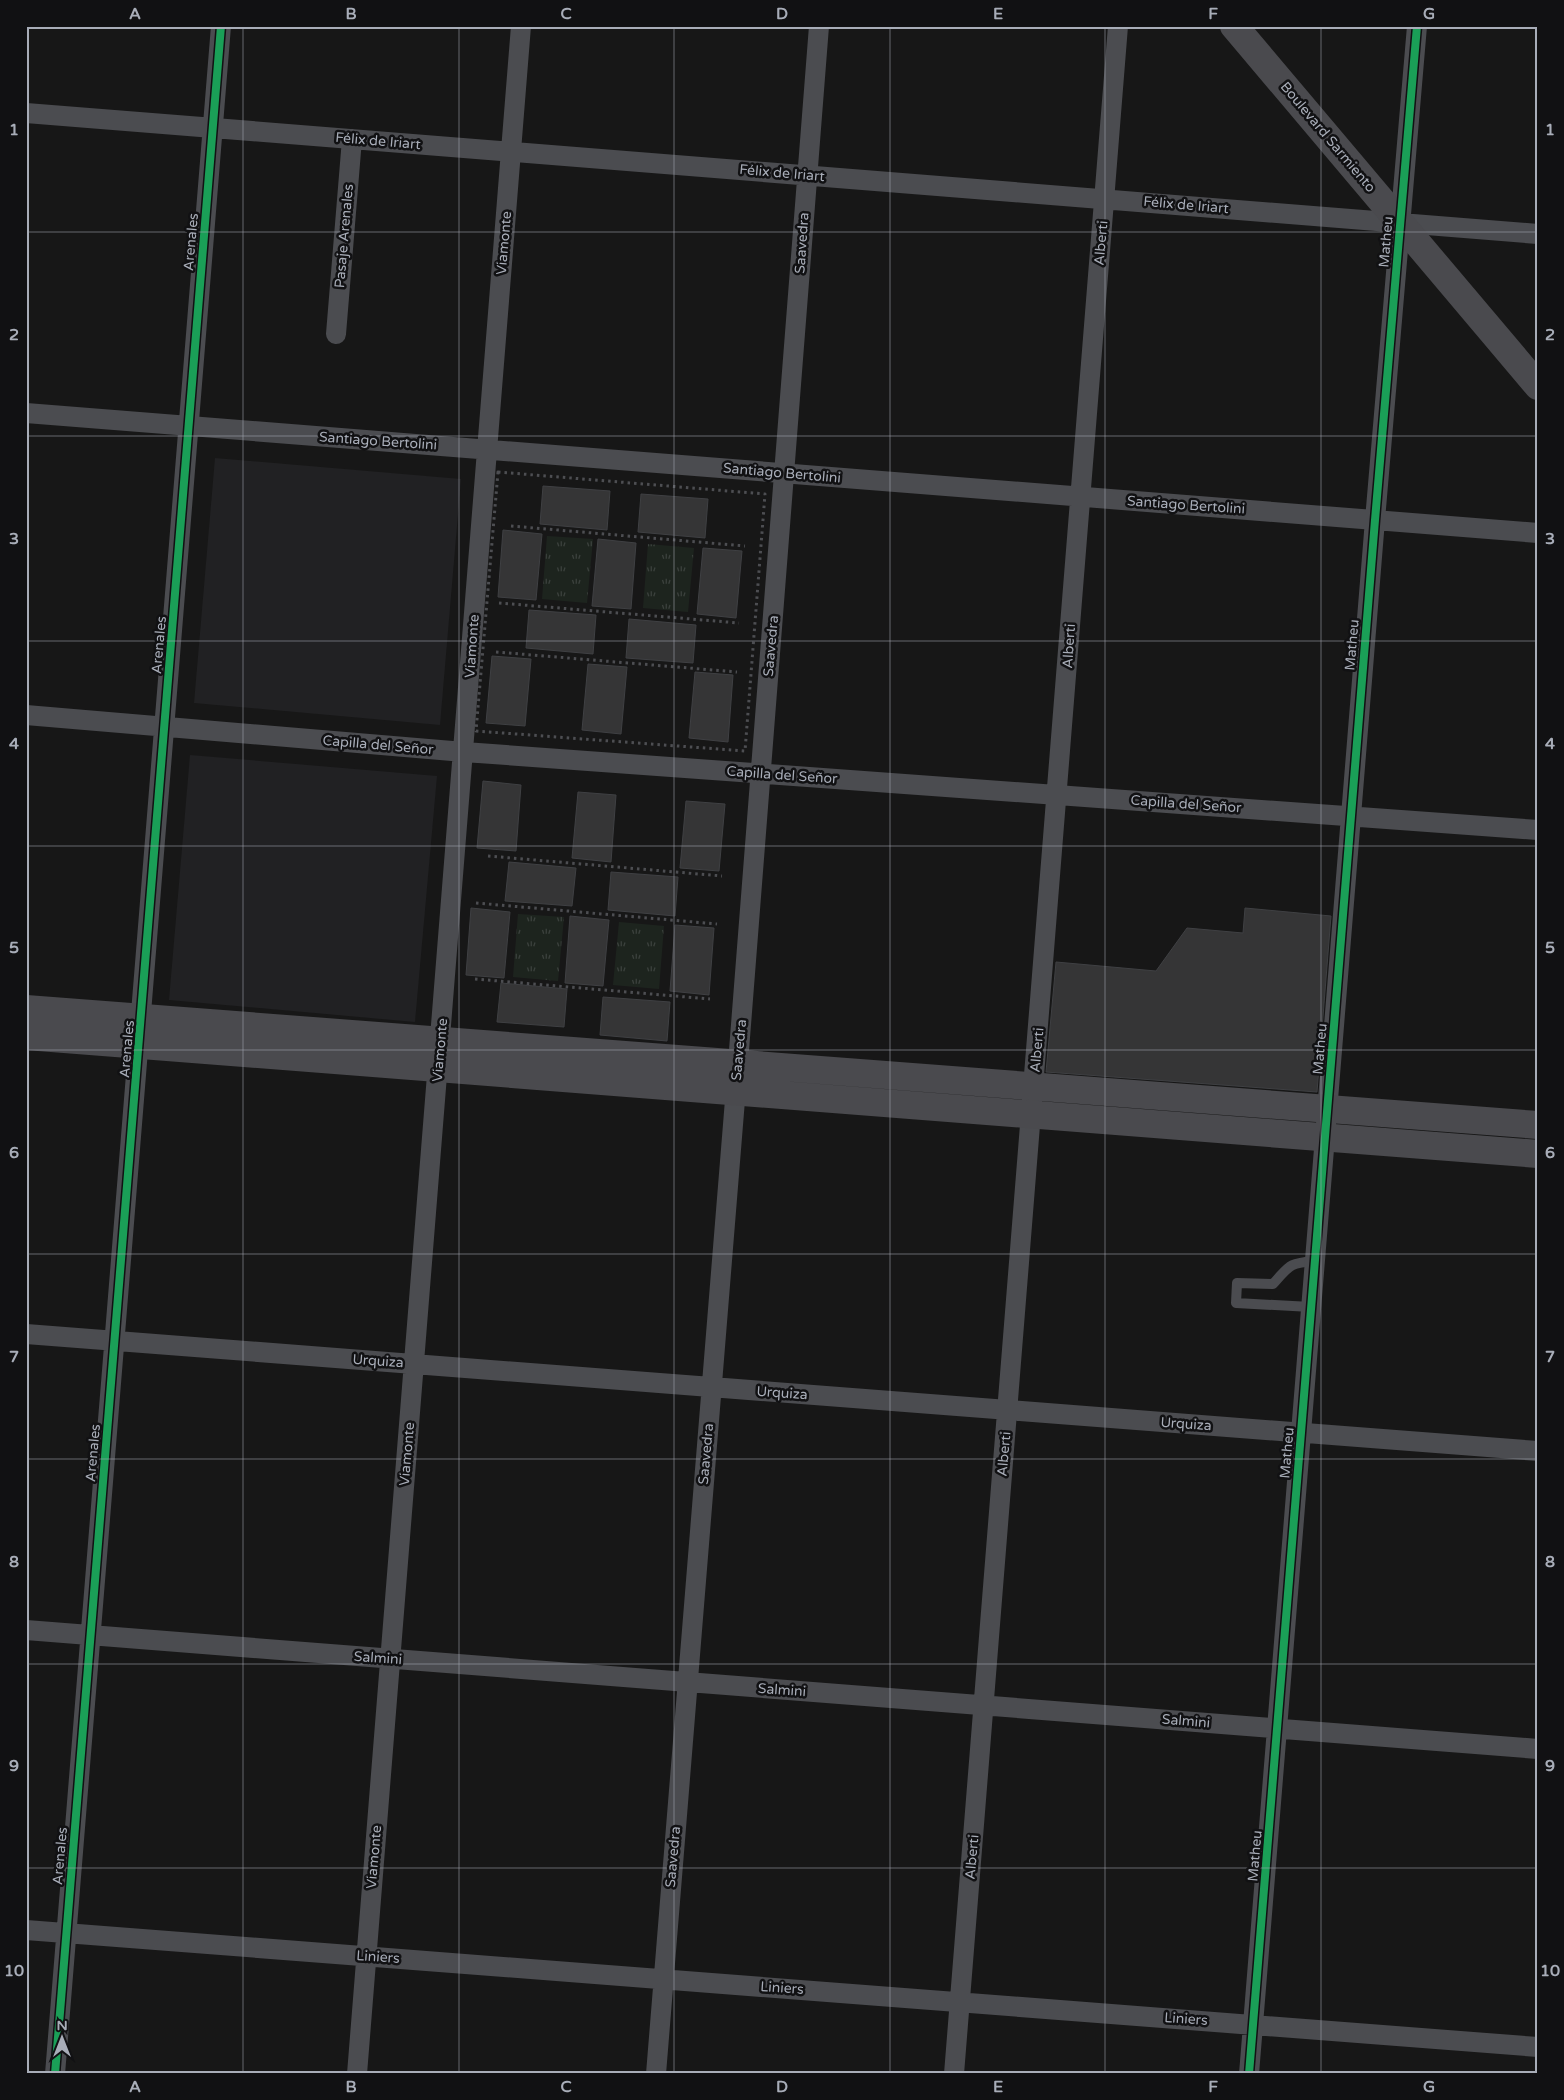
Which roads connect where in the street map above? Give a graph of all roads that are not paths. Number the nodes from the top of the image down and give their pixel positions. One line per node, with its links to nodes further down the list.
1 (221, 26): 8 (street, Arenales)
2 (521, 26): 10 (street, Viamonte)
3 (819, 26): 11 (street, Saavedra)
4 (1118, 26): 12 (street, Alberti)
5 (1234, 26): 13 (main road, Boulevard Sarmiento)
6 (1417, 26): 13 (street, Matheu)
7 (26, 113): 8 (street, Félix de Iriart)
8 (213, 128): 9 (street, Félix de Iriart); 18 (street, Arenales)
9 (352, 139): 10 (street, Félix de Iriart); 15 (street, Pasaje Arenales)
10 (511, 152): 11 (street, Félix de Iriart); 19 (street, Viamonte)
11 (808, 175): 12 (street, Félix de Iriart); 20 (street, Saavedra)
12 (1104, 199): 13 (street, Félix de Iriart); 21 (street, Alberti)
13 (1400, 222): 14 (street, Félix de Iriart); 16 (main road, Boulevard Sarmiento); 22 (street, Matheu)
14 (1538, 234)
15 (336, 334)
16 (1538, 386)
17 (26, 413): 18 (street, Santiago Bertolini)
18 (189, 426): 19 (street, Santiago Bertolini); 25 (street, Arenales)
19 (487, 449): 20 (street, Santiago Bertolini); 26 (street, Viamonte)
20 (784, 473): 21 (street, Santiago Bertolini); 27 (street, Saavedra)
21 (1080, 497): 22 (street, Santiago Bertolini); 28 (street, Alberti)
22 (1375, 520): 23 (street, Santiago Bertolini); 29 (street, Matheu)
23 (1538, 533)
24 (26, 715): 25 (street, Capilla del Señor)
25 (165, 726): 26 (street, Capilla del Señor); 32 (street, Arenales)
26 (464, 752): 27 (street, Capilla del Señor); 34 (street, Viamonte)
27 (761, 774): 28 (street, Capilla del Señor); 36 (street, Saavedra)
28 (1057, 795): 29 (street, Capilla del Señor); 38 (street, Alberti)
29 (1351, 816): 30 (street, Capilla del Señor); 40 (street, Matheu)
30 (1538, 830)
31 (26, 1008): 32 (main road)
32 (142, 1018): 34 (main road); 35 (street, Arenales)
33 (26, 1036): 35 (main road)
34 (441, 1041): 36 (main road); 37 (street, Viamonte)
35 (140, 1045): 37 (main road); 48 (street, Arenales)
36 (738, 1063): 38 (main road); 39 (street, Saavedra)
37 (439, 1068): 39 (main road); 49 (street, Viamonte)
38 (1034, 1086): 40 (main road); 41 (street, Alberti)
39 (736, 1092): 41 (main road); 50 (street, Saavedra)
40 (1328, 1109): 42 (main road); 43 (street, Matheu)
41 (1032, 1115): 43 (main road); 51 (street, Alberti)
42 (1538, 1125)
43 (1325, 1138): 44 (main road); 45 (street, Matheu)
44 (1538, 1154)
45 (1315, 1261): 46 (street, Matheu); 46 (lane)
46 (1311, 1307): 52 (street, Matheu)
47 (26, 1334): 48 (street, Urquiza)
48 (115, 1341): 49 (street, Urquiza); 55 (street, Arenales)
49 (414, 1364): 50 (street, Urquiza); 56 (street, Viamonte)
50 (712, 1387): 51 (street, Urquiza); 57 (street, Saavedra)
51 (1008, 1410): 52 (street, Urquiza); 58 (street, Alberti)
52 (1301, 1433): 53 (street, Urquiza); 59 (street, Matheu)
53 (1538, 1451)
54 (26, 1630): 55 (street, Salmini)
55 (91, 1635): 56 (street, Salmini); 62 (street, Arenales)
56 (390, 1659): 57 (street, Salmini); 63 (street, Viamonte)
57 (688, 1682): 58 (street, Salmini); 64 (street, Saavedra)
58 (984, 1705): 59 (street, Salmini); 65 (street, Alberti)
59 (1278, 1728): 60 (street, Salmini); 66 (street, Matheu)
60 (1538, 1749)
61 (26, 1930): 62 (street, Liniers)
62 (66, 1933): 63 (street, Liniers); 68 (street, Arenales)
63 (366, 1956): 64 (street, Liniers); 69 (street, Viamonte)
64 (663, 1979): 65 (street, Liniers); 70 (street, Saavedra)
65 (960, 2002): 66 (street, Liniers); 71 (street, Alberti)
66 (1253, 2025): 67 (street, Liniers); 72 (street, Matheu)
67 (1538, 2047)
68 (55, 2074)
69 (357, 2074)
70 (656, 2074)
71 (954, 2074)
72 (1250, 2074)

